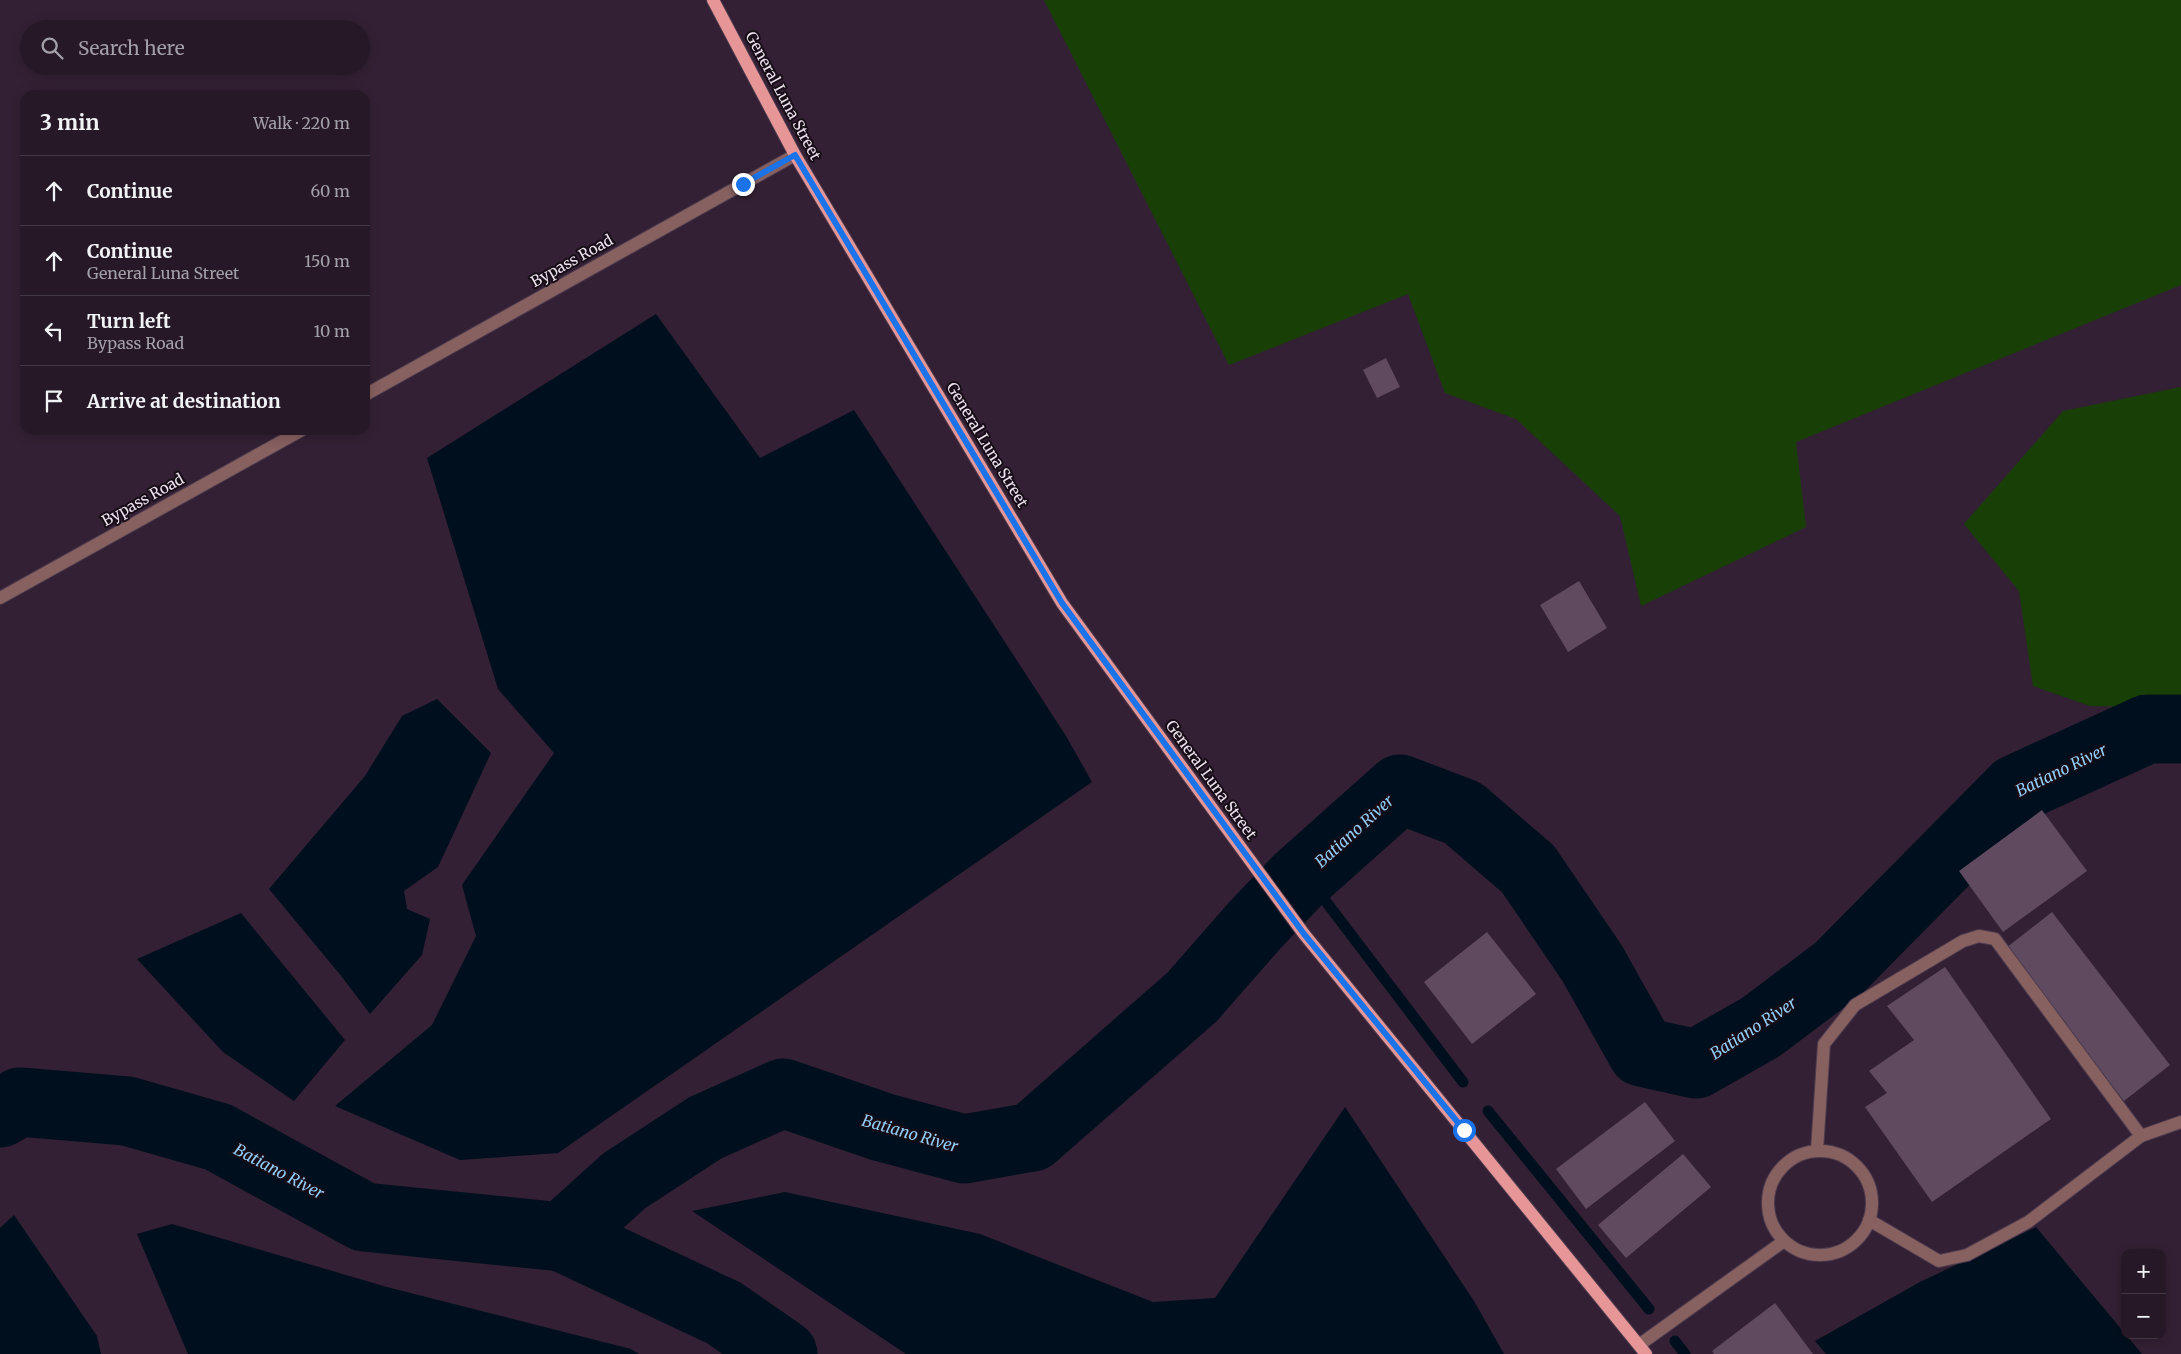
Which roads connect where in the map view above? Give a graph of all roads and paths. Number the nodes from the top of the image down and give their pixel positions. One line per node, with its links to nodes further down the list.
1 (713, 0): 2 (main road, General Luna Street)
2 (795, 155): 3 (street, Bypass Road); 11 (main road, General Luna Street)
3 (370, 392)
4 (293, 435): 5 (street, Bypass Road)
5 (0, 598)
6 (2181, 1122): 7 (street)
7 (2141, 1136): 8 (street); 9 (street)
8 (1817, 1150): 9 (street); 10 (street)
9 (1869, 1220): 10 (street)
10 (1784, 1241): 11 (street)
11 (1642, 1350)

